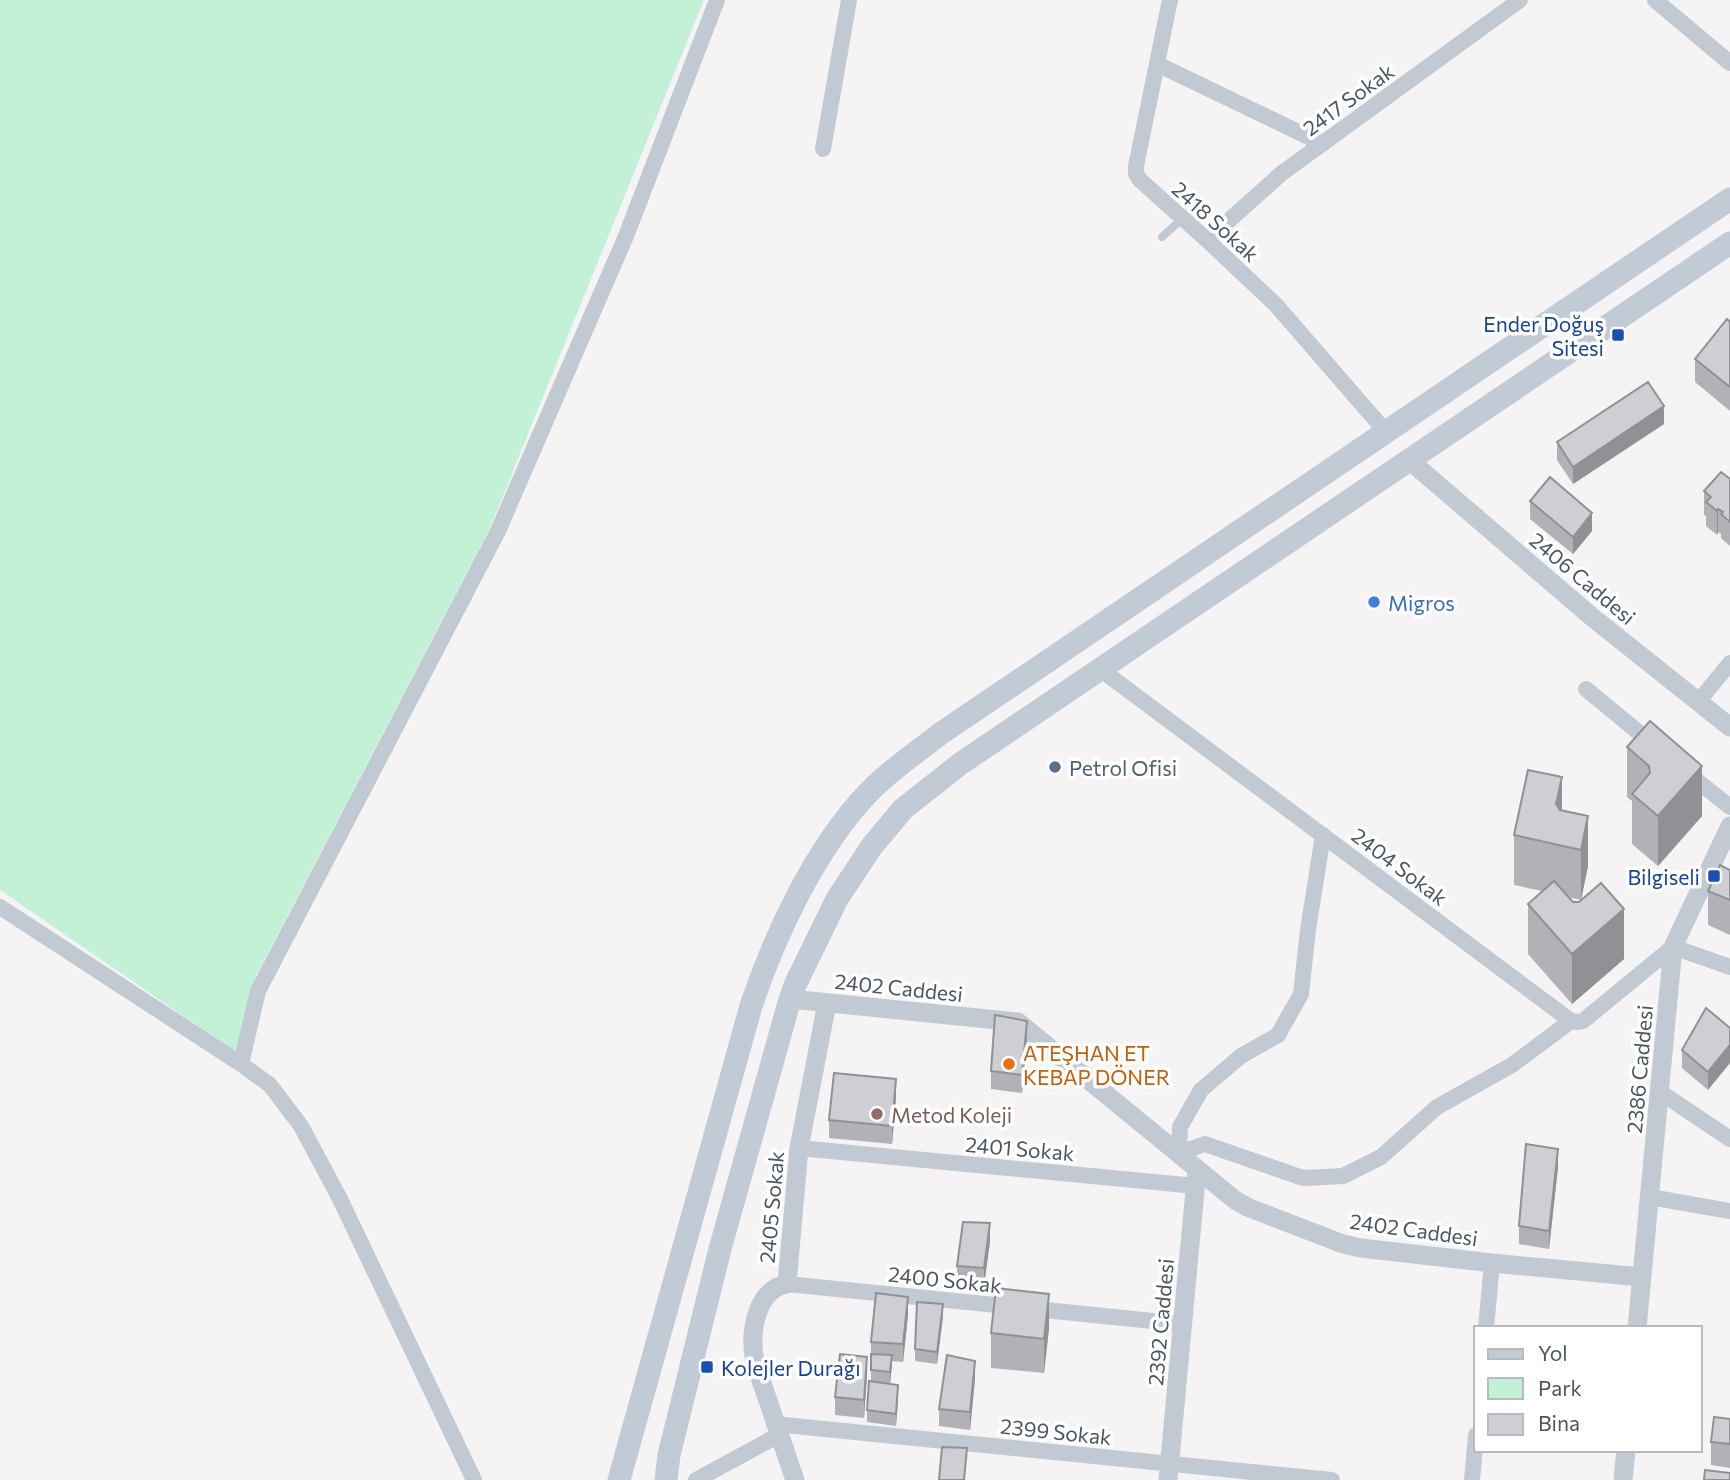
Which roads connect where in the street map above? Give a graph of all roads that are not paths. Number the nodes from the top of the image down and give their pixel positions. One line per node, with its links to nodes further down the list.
1 (717, 0): 31 (street)
2 (849, 0): 9 (street)
3 (1170, 0): 6 (street, 2418 Sokak)
4 (1520, 0): 8 (street, 2417 Sokak)
5 (1655, 0): 7 (street)
6 (1157, 64): 8 (street); 11 (street, 2418 Sokak)
7 (1730, 64)
8 (1323, 144): 13 (street, 2417 Sokak)
9 (823, 149)
10 (1730, 199): 15 (main road)
11 (1183, 218): 12 (lane); 13 (street, 2418 Sokak)
12 (1162, 237)
13 (1207, 240): 15 (street, 2418 Sokak)
14 (1730, 243): 16 (main road)
15 (1386, 432): 16 (main road); 50 (main road)
16 (1409, 460): 18 (main road); 20 (street, 2406 Caddesi)
17 (1730, 663): 20 (street)
18 (1100, 668): 24 (street, 2404 Sokak); 28 (main road)
19 (1586, 689): 22 (street)
20 (1698, 702): 21 (street, 2406 Caddesi)
21 (1730, 727)
22 (1730, 807)
23 (1730, 826): 26 (street, 2386 Caddesi)
24 (1323, 835): 30 (street, 2404 Sokak); 35 (street)
25 (0, 907): 31 (street)
26 (1673, 947): 27 (street); 30 (street); 32 (street, 2386 Caddesi)
27 (1730, 967)
28 (790, 999): 29 (street, 2402 Caddesi); 51 (main road)
29 (827, 1003): 34 (street, 2405 Sokak); 35 (street, 2402 Caddesi)
30 (1571, 1021): 35 (street)
31 (241, 1064): 49 (street)
32 (1660, 1092): 33 (street); 37 (street, 2386 Caddesi)
33 (1730, 1139)
34 (799, 1148): 36 (street, 2401 Sokak); 41 (street, 2405 Sokak)
35 (1179, 1153): 36 (street, 2402 Caddesi)
36 (1196, 1177): 39 (street, 2402 Caddesi); 42 (street, 2392 Caddesi)
37 (1650, 1197): 38 (street); 40 (street, 2386 Caddesi)
38 (1730, 1211)
39 (1492, 1263): 40 (street, 2402 Caddesi); 43 (street)
40 (1642, 1277): 44 (street, 2386 Caddesi)
41 (787, 1284): 42 (street, 2400 Sokak); 45 (street, 2405 Sokak)
42 (1183, 1324): 48 (street, 2392 Caddesi)
43 (1486, 1326)
44 (1637, 1326)
45 (777, 1429): 48 (street, 2399 Sokak); 52 (street); 53 (street, 2405 Sokak)
46 (1475, 1452): 55 (street)
47 (1626, 1452): 56 (street)
48 (1169, 1472): 54 (street, 2399 Sokak)
49 (474, 1480)
50 (620, 1480)
51 (666, 1480)
52 (696, 1480)
53 (796, 1480)
54 (1332, 1480)
55 (1472, 1480)
56 (1623, 1480)

